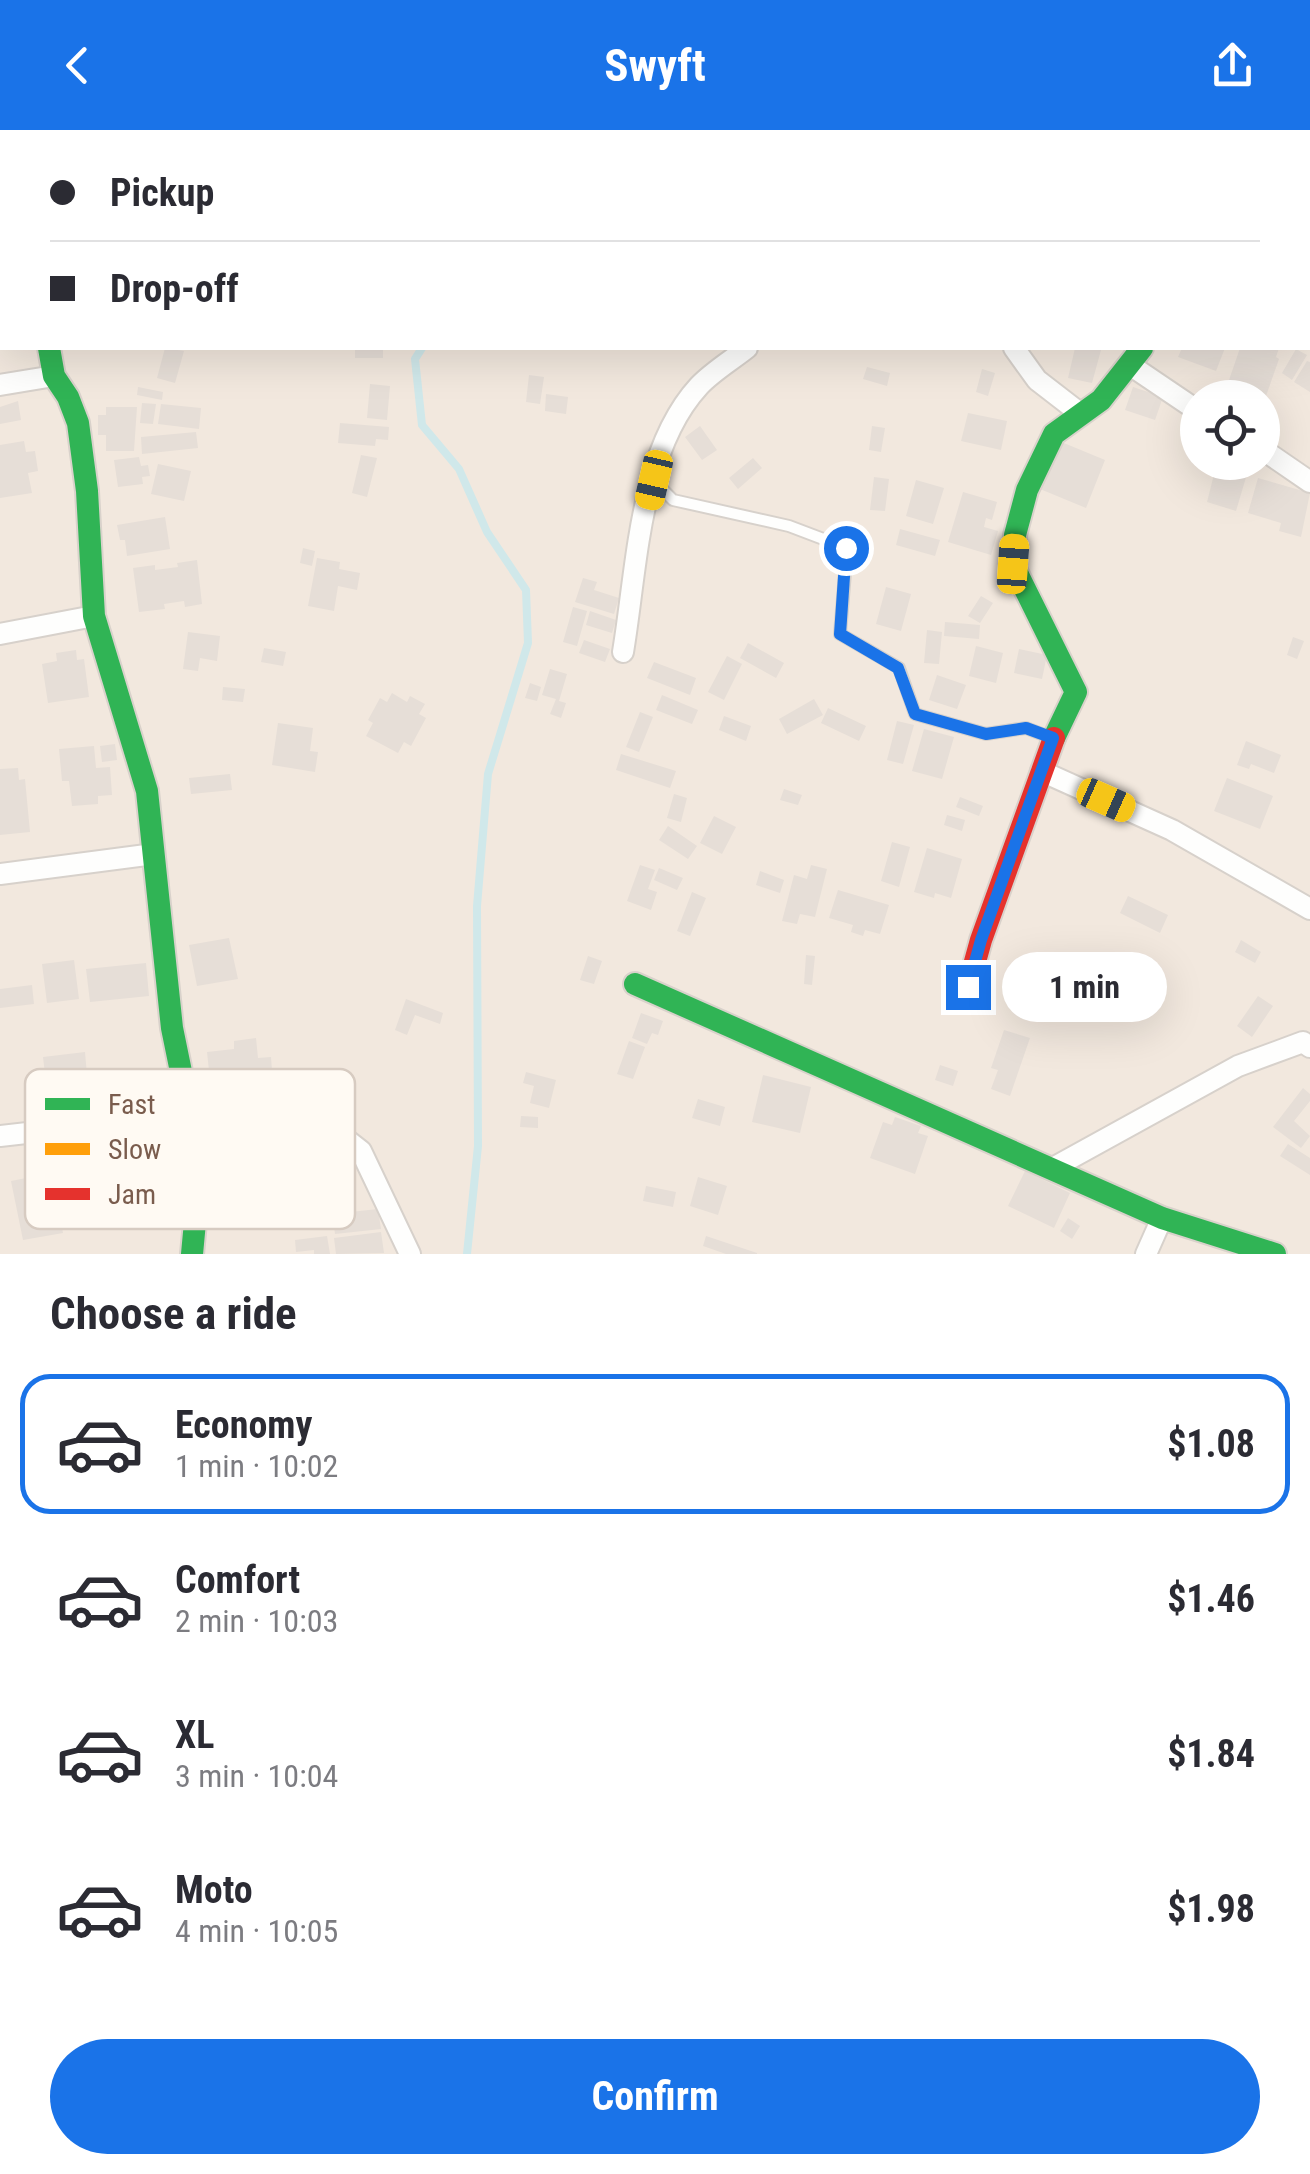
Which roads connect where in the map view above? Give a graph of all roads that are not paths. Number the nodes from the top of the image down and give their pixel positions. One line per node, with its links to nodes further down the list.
1 (49, 350): 5 (street)
2 (744, 350): 10 (street)
3 (1015, 350): 8 (street)
4 (1136, 356): 7 (street); 8 (street)
5 (54, 376): 6 (street); 12 (street)
6 (0, 385)
7 (1180, 395)
8 (1081, 414): 15 (street)
9 (1280, 461): 11 (street)
10 (654, 480): 14 (street); 15 (lane)
11 (1310, 482)
12 (94, 616): 13 (street); 17 (street)
13 (0, 634)
14 (623, 652)
15 (1053, 738): 16 (street)
16 (1041, 771): 19 (street); 21 (street)
17 (154, 854): 18 (street); 23 (street)
18 (0, 874)
19 (1310, 909)
20 (635, 984): 27 (street)
21 (968, 987)
22 (1310, 1047): 27 (street)
23 (180, 1069)
24 (25, 1133): 25 (street)
25 (0, 1136)
26 (355, 1146): 31 (street)
27 (1051, 1169): 28 (street)
28 (1162, 1218): 32 (street); 33 (street)
29 (194, 1229): 30 (street)
30 (192, 1254)
31 (410, 1254)
32 (1146, 1254)
33 (1275, 1254)

